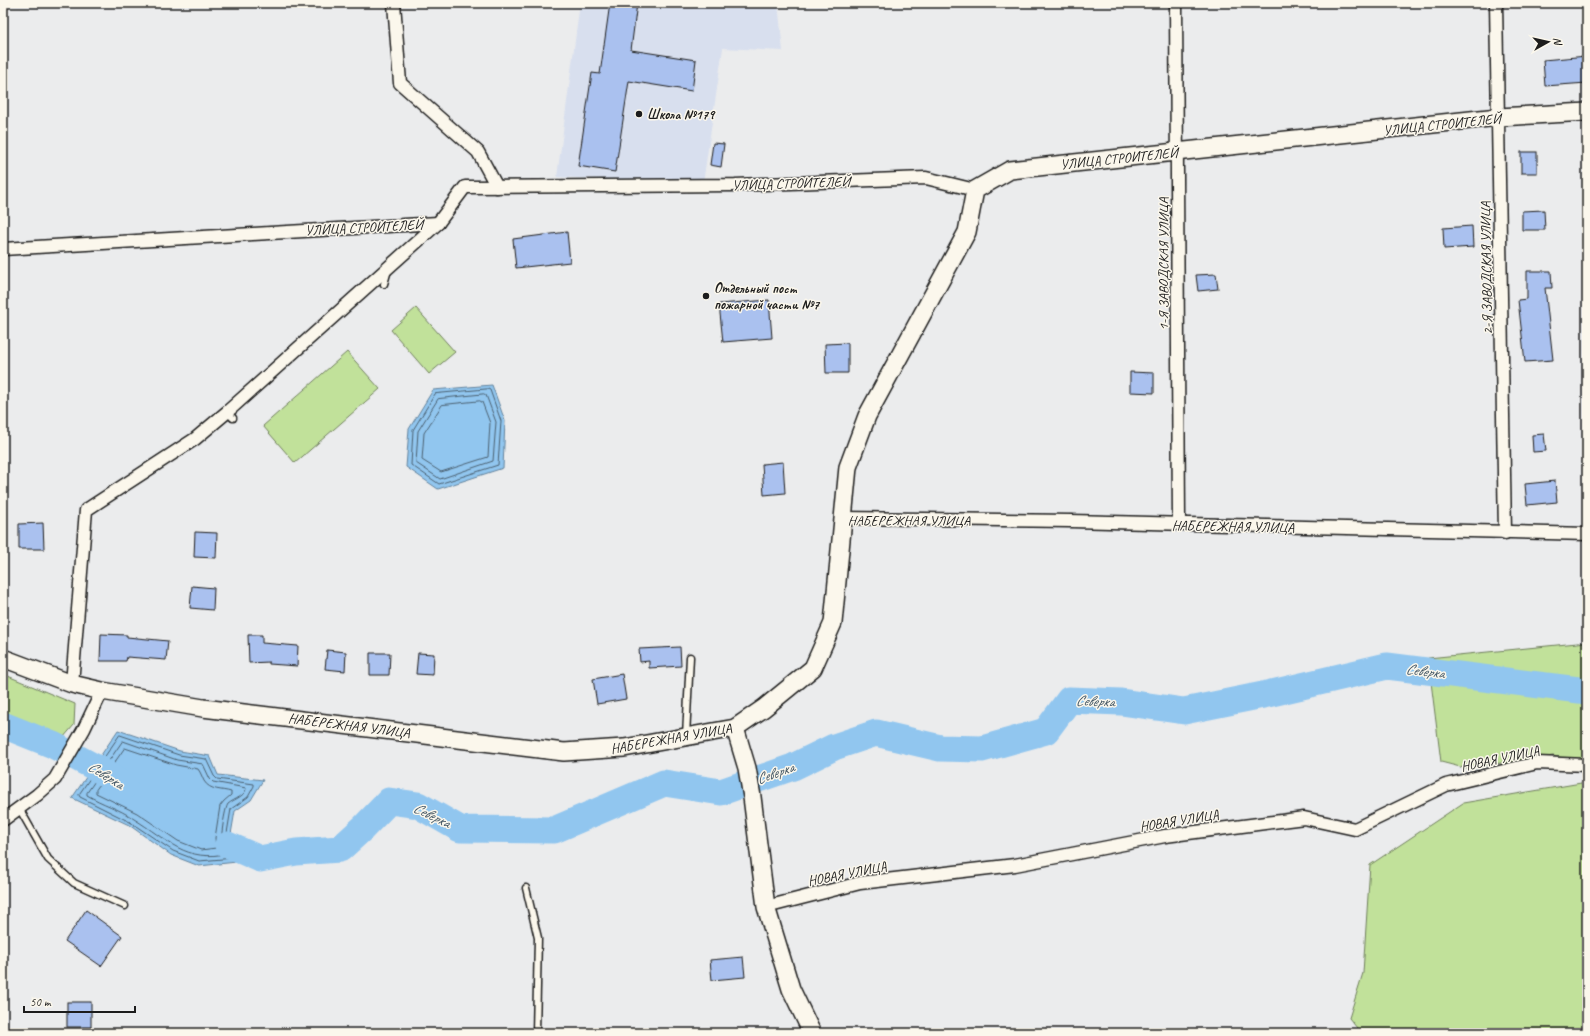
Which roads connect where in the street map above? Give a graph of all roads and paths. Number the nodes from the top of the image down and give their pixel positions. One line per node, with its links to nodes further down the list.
1 (394, 3): 7 (street)
2 (1176, 3): 6 (street, 1-Я ЗАВОДСКАЯ УЛИЦА)
3 (1496, 3): 5 (street, 2-Я ЗАВОДСКАЯ УЛИЦА)
4 (1587, 112): 5 (street, УЛИЦА СТРОИТЕЛЕЙ)
5 (1498, 117): 6 (street, УЛИЦА СТРОИТЕЛЕЙ); 15 (street, 2-Я ЗАВОДСКАЯ УЛИЦА)
6 (1177, 152): 8 (street, УЛИЦА СТРОИТЕЛЕЙ); 14 (street, 1-Я ЗАВОДСКАЯ УЛИЦА)
7 (497, 187): 8 (street, УЛИЦА СТРОИТЕЛЕЙ); 9 (street, УЛИЦА СТРОИТЕЛЕЙ)
8 (975, 190): 13 (street)
9 (438, 223): 10 (street, УЛИЦА СТРОИТЕЛЕЙ); 11 (street)
10 (3, 249)
11 (389, 266): 12 (lane); 19 (street)
12 (384, 284)
13 (843, 518): 14 (street, НАБЕРЕЖНАЯ УЛИЦА); 21 (street, НАБЕРЕЖНАЯ УЛИЦА)
14 (1180, 524): 15 (street, НАБЕРЕЖНАЯ УЛИЦА)
15 (1505, 533): 16 (street, НАБЕРЕЖНАЯ УЛИЦА)
16 (1587, 534)
17 (690, 657): 22 (lane)
18 (3, 658): 19 (street, НАБЕРЕЖНАЯ УЛИЦА)
19 (72, 684): 20 (street, НАБЕРЕЖНАЯ УЛИЦА)
20 (102, 691): 22 (street, НАБЕРЕЖНАЯ УЛИЦА); 24 (street)
21 (735, 728): 22 (street, НАБЕРЕЖНАЯ УЛИЦА); 28 (street)
22 (686, 737)
23 (1587, 765): 28 (street, НОВАЯ УЛИЦА)
24 (19, 808): 25 (street); 27 (lane)
25 (3, 820)
26 (526, 888): 29 (lane)
27 (125, 906)
28 (766, 907): 30 (street)
29 (536, 1033)
30 (812, 1033)

